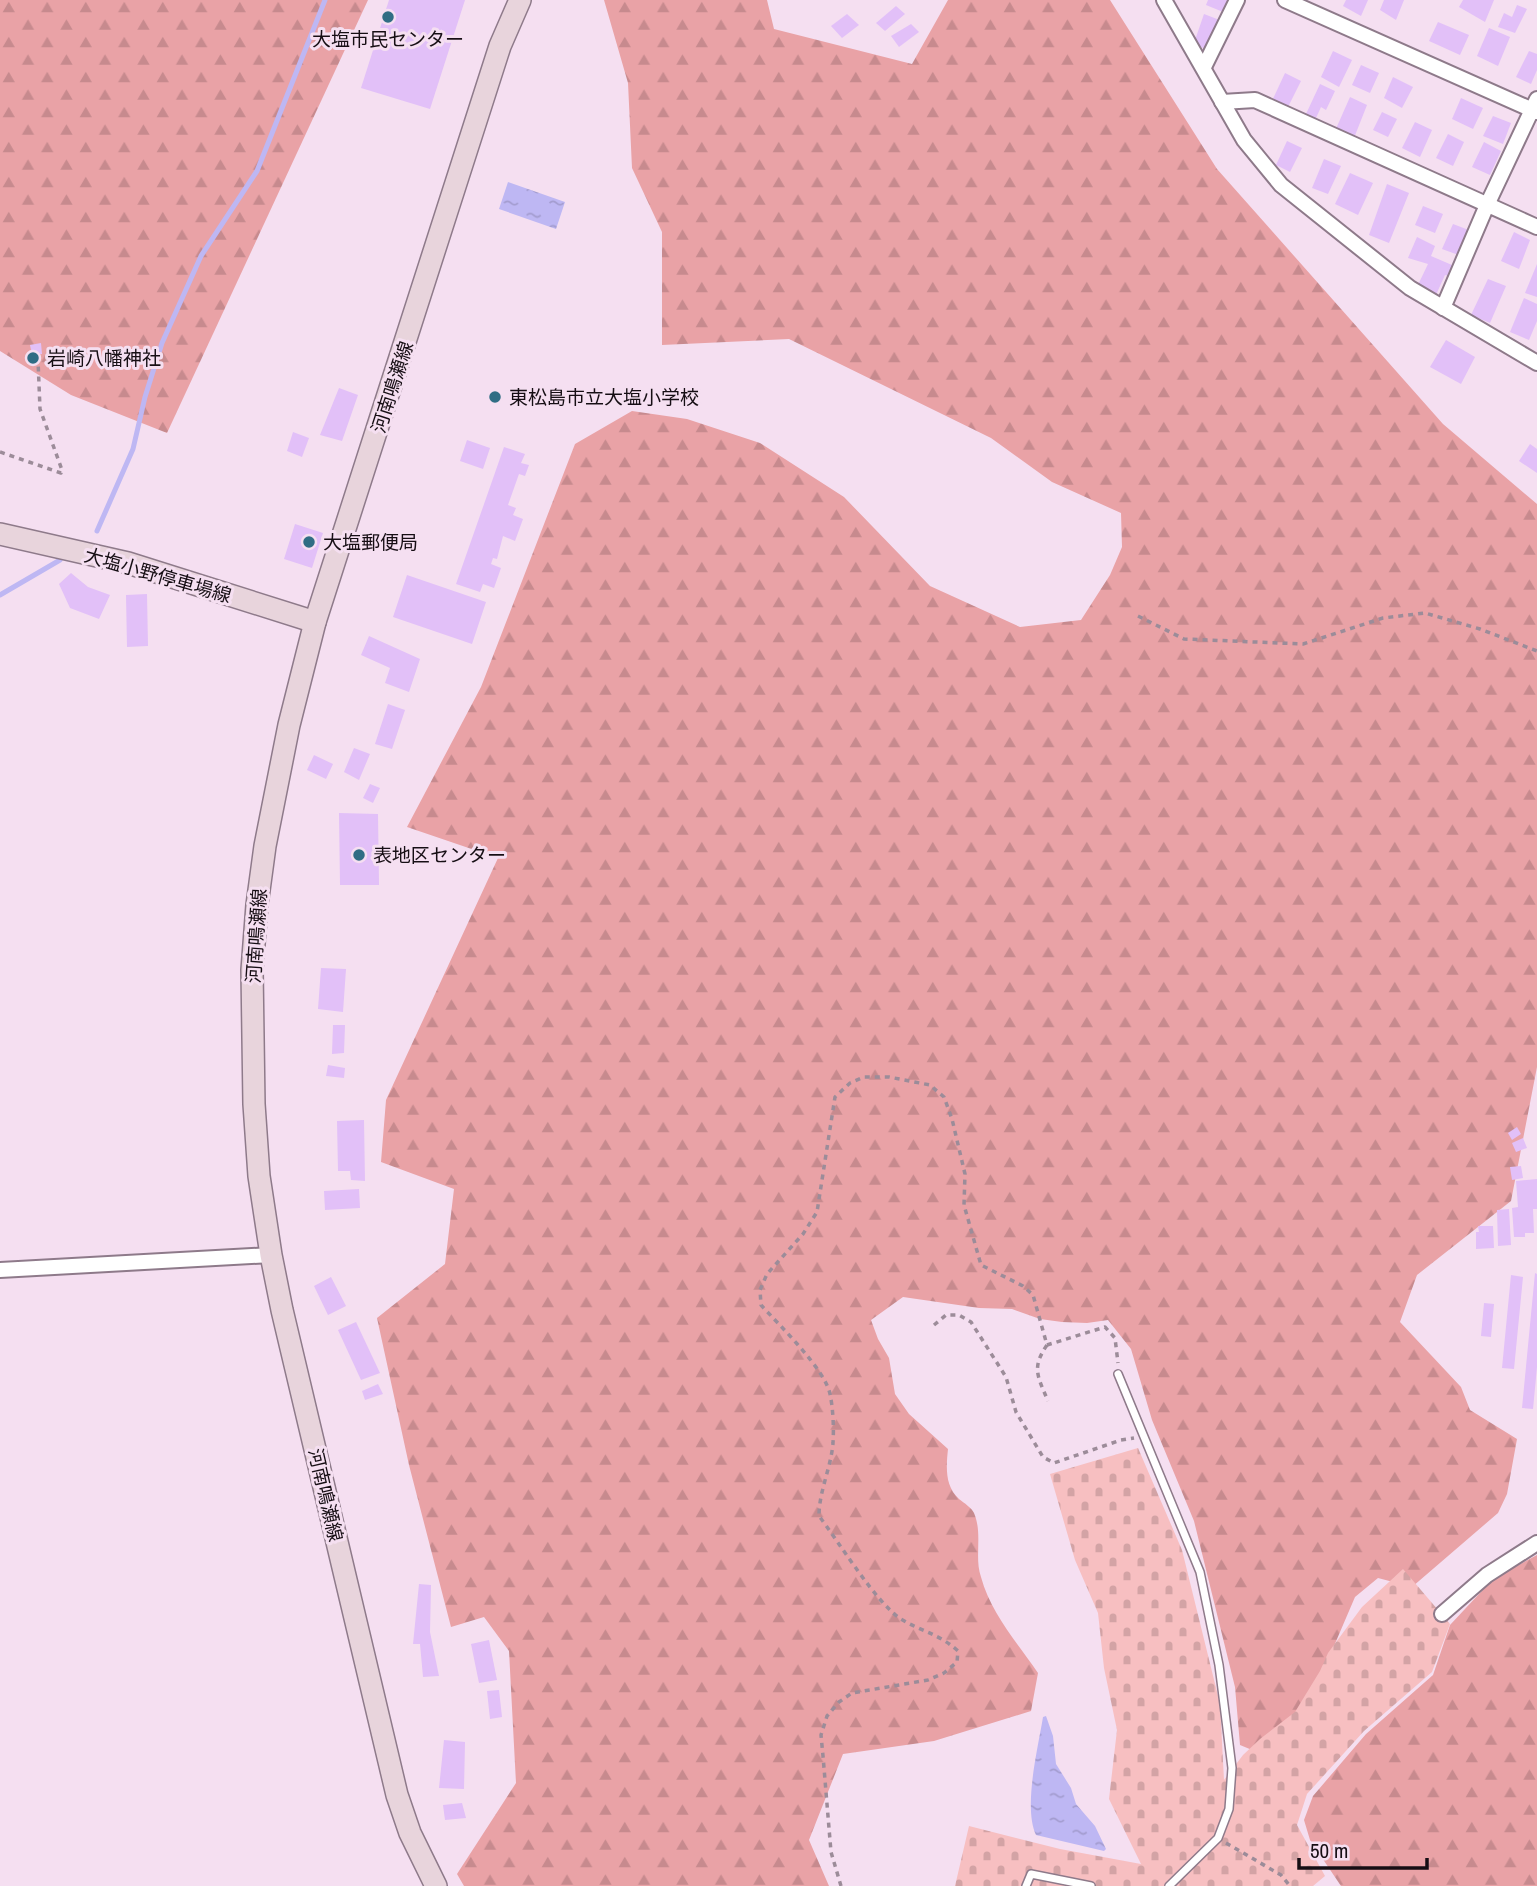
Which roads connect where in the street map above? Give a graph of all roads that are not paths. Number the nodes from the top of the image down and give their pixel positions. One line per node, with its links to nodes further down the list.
1 (520, 0): 13 (main road, 河南鳴瀬線)
2 (1164, 0): 5 (street)
3 (1237, 0): 5 (street)
4 (1285, 0): 7 (street)
5 (1203, 67): 6 (street)
6 (1222, 102): 8 (street); 10 (street)
7 (1535, 107): 8 (street)
8 (1488, 205): 9 (street); 10 (street)
9 (1537, 227)
10 (1443, 308): 11 (street)
11 (1537, 363)
12 (0, 534): 13 (main road, 大塩小野停車場線)
13 (315, 622): 14 (main road, 河南鳴瀬線)
14 (271, 1255): 15 (street); 19 (main road, 河南鳴瀬線)
15 (0, 1270)
16 (1118, 1374): 22 (lane)
17 (1537, 1543): 18 (street)
18 (1442, 1614)
19 (436, 1886)
20 (1026, 1886): 21 (lane)
21 (1091, 1886)
22 (1169, 1886)

